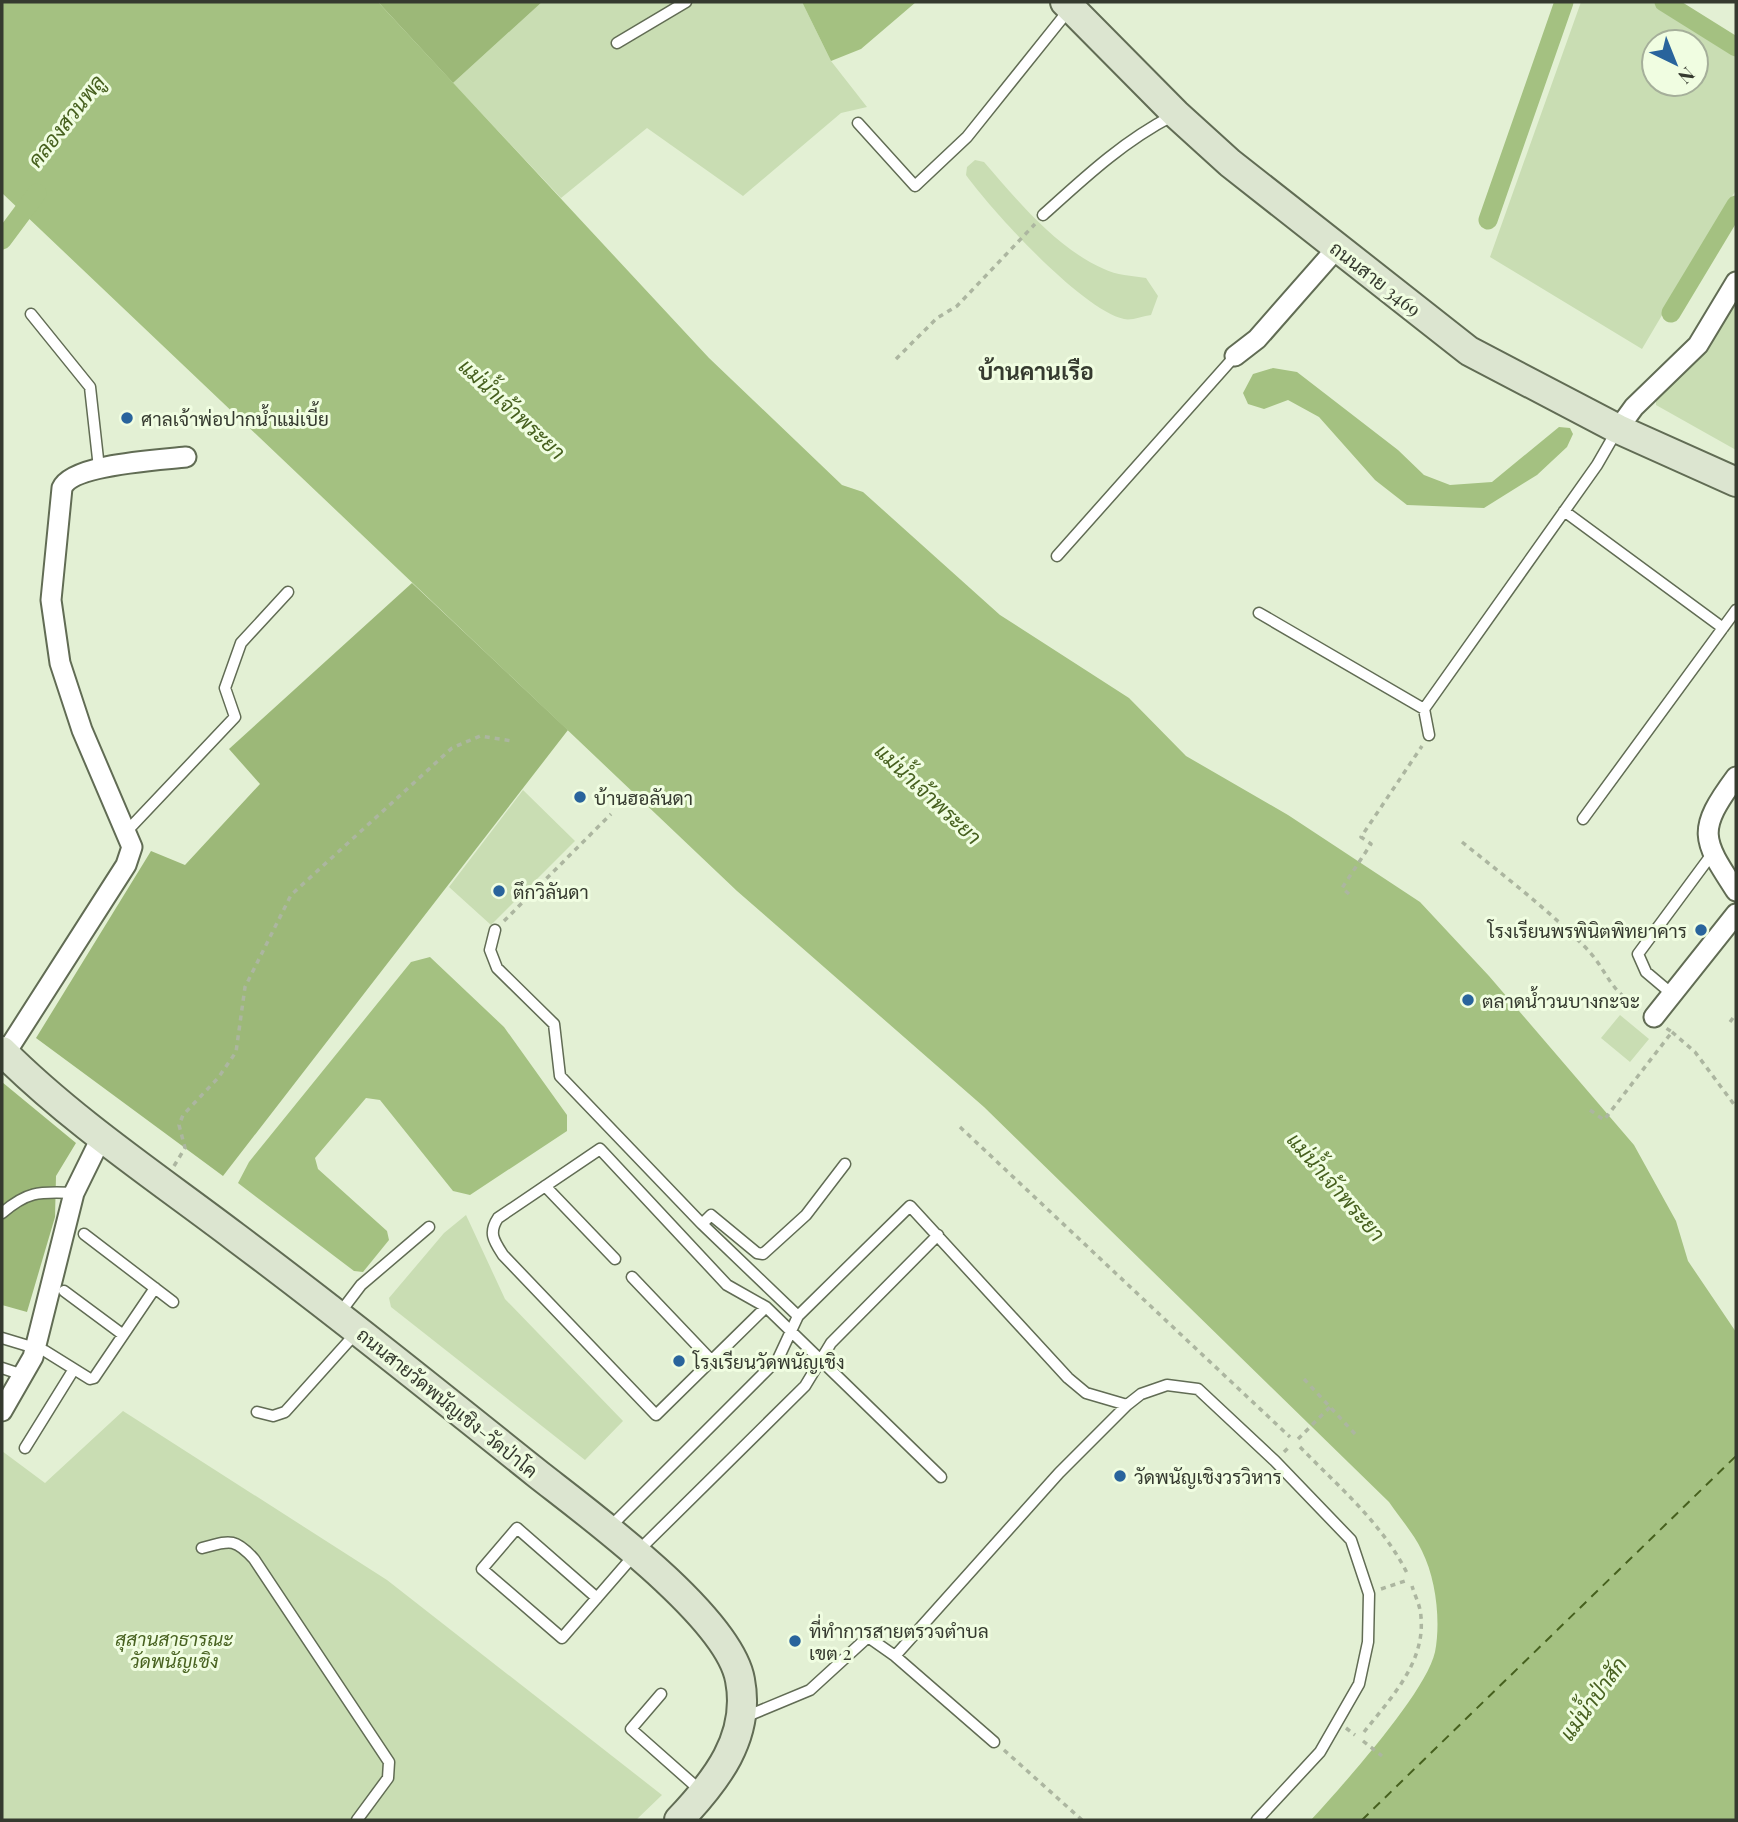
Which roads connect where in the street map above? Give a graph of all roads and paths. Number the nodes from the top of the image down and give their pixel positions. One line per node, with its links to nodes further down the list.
1 (686, 2): 3 (lane)
2 (1068, 5): 4 (main road, ถนนสาย 3469); 5 (lane)
3 (617, 43)
4 (1176, 114): 6 (lane); 7 (main road, ถนนสาย 3469)
5 (858, 123)
6 (1043, 215): 11 (path)
7 (1337, 248): 10 (street); 12 (main road, ถนนสาย 3469)
8 (1736, 282): 12 (street)
9 (31, 314): 14 (lane)
10 (1235, 356): 17 (lane)
11 (896, 359)
12 (1618, 429): 15 (main road, ถนนสาย 3469); 16 (lane)
13 (186, 457): 14 (street)
14 (99, 468): 28 (street)
15 (1736, 482)
16 (1564, 511): 21 (lane); 22 (lane)
17 (1057, 556)
18 (288, 593): 28 (lane)
19 (1736, 610): 21 (lane)
20 (1259, 613): 22 (lane)
21 (1723, 628): 27 (lane)
22 (1424, 709): 23 (lane)
23 (1429, 735): 32 (path)
24 (512, 741): 48 (path)
25 (1735, 782): 30 (street)
26 (611, 814): 34 (path)
27 (1583, 819)
28 (127, 831): 41 (street)
29 (1462, 842): 35 (path)
30 (1712, 854): 31 (street); 36 (lane)
31 (1736, 891)
32 (1349, 894)
33 (1736, 914): 36 (street)
34 (495, 930): 52 (lane)
35 (1590, 951)
36 (1672, 994): 38 (street)
37 (1736, 1014): 39 (path)
38 (1654, 1017)
39 (1730, 1022)
40 (1672, 1032): 43 (path)
41 (3, 1053): 46 (main road, ถนนสายวัดพนัญเชิง-วัดป่าโค)
42 (1637, 1078): 44 (path)
43 (1736, 1107)
44 (1590, 1110)
45 (960, 1127): 79 (path)
46 (102, 1136): 48 (main road, ถนนสายวัดพนัญเชิง-วัดป่าโค); 50 (street)
47 (845, 1164): 52 (lane)
48 (163, 1183): 63 (main road, ถนนสายวัดพนัญเชิง-วัดป่าโค)
49 (545, 1186): 56 (lane); 61 (lane); 68 (lane)
50 (74, 1193): 51 (lane); 67 (street)
51 (2, 1213)
52 (702, 1224): 62 (lane)
53 (429, 1227): 63 (lane)
54 (84, 1234): 58 (lane)
55 (938, 1235): 62 (lane); 69 (lane); 74 (lane)
56 (615, 1259)
57 (632, 1277): 68 (lane)
58 (155, 1288): 60 (lane); 65 (lane)
59 (64, 1291): 65 (lane)
60 (173, 1302)
61 (766, 1307): 64 (lane); 68 (lane)
62 (798, 1316): 64 (lane)
63 (349, 1322): 77 (lane); 84 (main road, ถนนสายวัดพนัญเชิง-วัดป่าโค)
64 (792, 1332): 69 (lane); 84 (lane)
65 (122, 1334): 71 (lane)
66 (2, 1338): 67 (lane)
67 (35, 1348): 71 (lane); 72 (street)
68 (711, 1360)
69 (821, 1360): 83 (lane); 86 (lane)
70 (2, 1368): 72 (lane)
71 (74, 1369): 82 (lane)
72 (24, 1375): 76 (street)
73 (1304, 1379): 75 (path)
74 (1127, 1405): 90 (lane); 92 (lane)
75 (1330, 1407): 78 (path); 80 (path)
76 (2, 1411)
77 (257, 1412)
78 (1356, 1435)
79 (1290, 1437)
80 (1298, 1438)
81 (1300, 1447): 87 (path)
82 (25, 1448)
83 (941, 1477)
84 (607, 1529): 86 (main road, ถนนสายวัดพนัญเชิง-วัดป่าโค)
85 (202, 1548): 100 (lane)
86 (635, 1554): 91 (lane); 94 (main road, ถนนสายวัดพนัญเชิง-วัดป่าโค)
87 (1407, 1573)
88 (1405, 1581): 90 (path)
89 (1412, 1586): 95 (path)
90 (1369, 1594): 103 (lane)
91 (597, 1598): 91 (lane)
92 (895, 1656): 94 (lane); 97 (lane)
93 (661, 1694): 99 (lane)
94 (741, 1718): 99 (main road, ถนนสายวัดพนัญเชิง-วัดป่าโค)
95 (1364, 1732)
96 (1363, 1741): 98 (path)
97 (994, 1742): 102 (path)
98 (1382, 1756)
99 (704, 1794): 101 (main road, ถนนสายวัดพนัญเชิง-วัดป่าโค)
100 (363, 1819)
101 (679, 1820)
102 (1082, 1820)
103 (1257, 1820)

